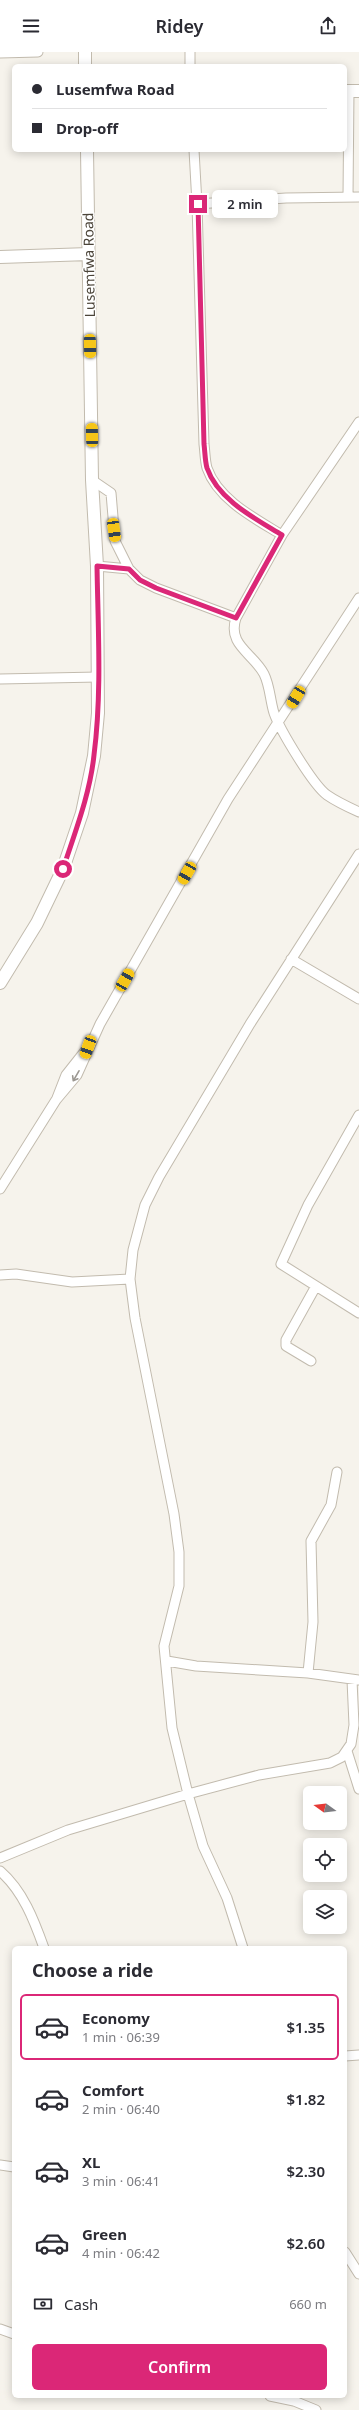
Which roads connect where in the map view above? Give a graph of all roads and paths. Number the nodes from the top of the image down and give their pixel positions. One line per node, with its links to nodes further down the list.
1 (38, 52): 4 (street)
2 (85, 52): 5 (street)
3 (190, 52): 6 (street)
4 (0, 53)
5 (85, 64)
6 (190, 64)
7 (351, 91): 10 (street)
8 (87, 152): 13 (street, Lusemfwa Road)
9 (194, 152): 12 (street)
10 (348, 196): 11 (street); 12 (street)
11 (359, 197)
12 (198, 204): 17 (street)
13 (89, 254): 14 (street); 16 (street, Lusemfwa Road)
14 (0, 257)
15 (359, 422): 17 (street)
16 (92, 480): 18 (street, Lusemfwa Road); 19 (street)
17 (282, 535): 21 (street)
18 (97, 566): 19 (street); 22 (street, Lusemfwa Road)
19 (129, 569): 21 (street)
20 (359, 598): 24 (street)
21 (236, 618): 24 (street)
22 (98, 678): 23 (street); 28 (street, Lusemfwa Road)
23 (0, 679)
24 (279, 724): 25 (street); 31 (street)
25 (359, 812)
26 (359, 854): 27 (street)
27 (291, 959): 29 (street); 33 (street)
28 (0, 983)
29 (359, 1000)
30 (359, 1115): 34 (street)
31 (0, 1189)
32 (0, 1275): 33 (street)
33 (130, 1278): 38 (street)
34 (316, 1286): 35 (street); 36 (street)
35 (358, 1308)
36 (311, 1361)
37 (337, 1472): 39 (street)
38 (167, 1661): 39 (street); 44 (street)
39 (308, 1673): 40 (street)
40 (356, 1680): 41 (street)
41 (347, 1751): 42 (street); 44 (street)
42 (355, 1763): 43 (street)
43 (359, 1789)
44 (188, 1794): 45 (street); 48 (street)
45 (0, 1858)
46 (0, 1871): 47 (street)
47 (43, 1946)
48 (239, 1946)
49 (359, 2055): 50 (street)
50 (347, 2056)
51 (0, 2165): 52 (street)
52 (12, 2167)
53 (347, 2255): 54 (street)
54 (359, 2274)
55 (0, 2329): 56 (street)
56 (12, 2333)
57 (280, 2398): 58 (street)
58 (316, 2410)

